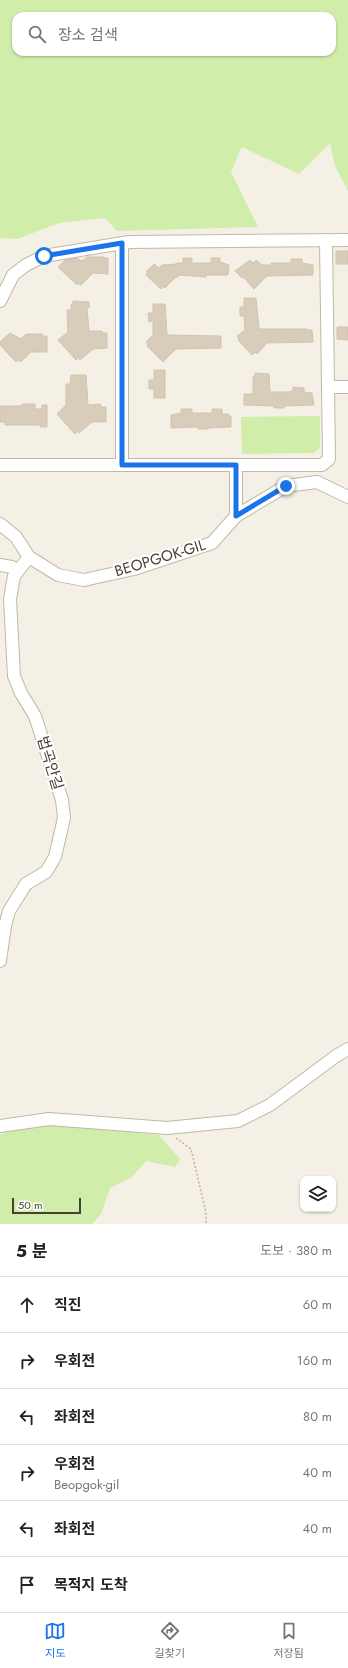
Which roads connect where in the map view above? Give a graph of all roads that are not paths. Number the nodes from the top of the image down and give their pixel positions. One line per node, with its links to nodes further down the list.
1 (326, 240): 2 (street); 3 (street); 5 (street)
2 (348, 240)
3 (122, 243): 4 (street); 8 (street)
4 (0, 301)
5 (328, 387): 6 (street); 9 (street)
6 (348, 387)
7 (0, 465): 8 (street)
8 (122, 465): 9 (street)
9 (236, 465): 11 (street)
10 (348, 497): 11 (street, BEOPGOK-GIL)
11 (236, 516): 13 (street, BEOPGOK-GIL)
12 (0, 524): 13 (street, BEOPGOK-GIL)
13 (29, 557): 15 (street, 법곡안길)
14 (0, 565): 15 (street)
15 (17, 571): 16 (street, 법곡안길)
16 (0, 961)
17 (348, 1049): 18 (street)
18 (0, 1126)

